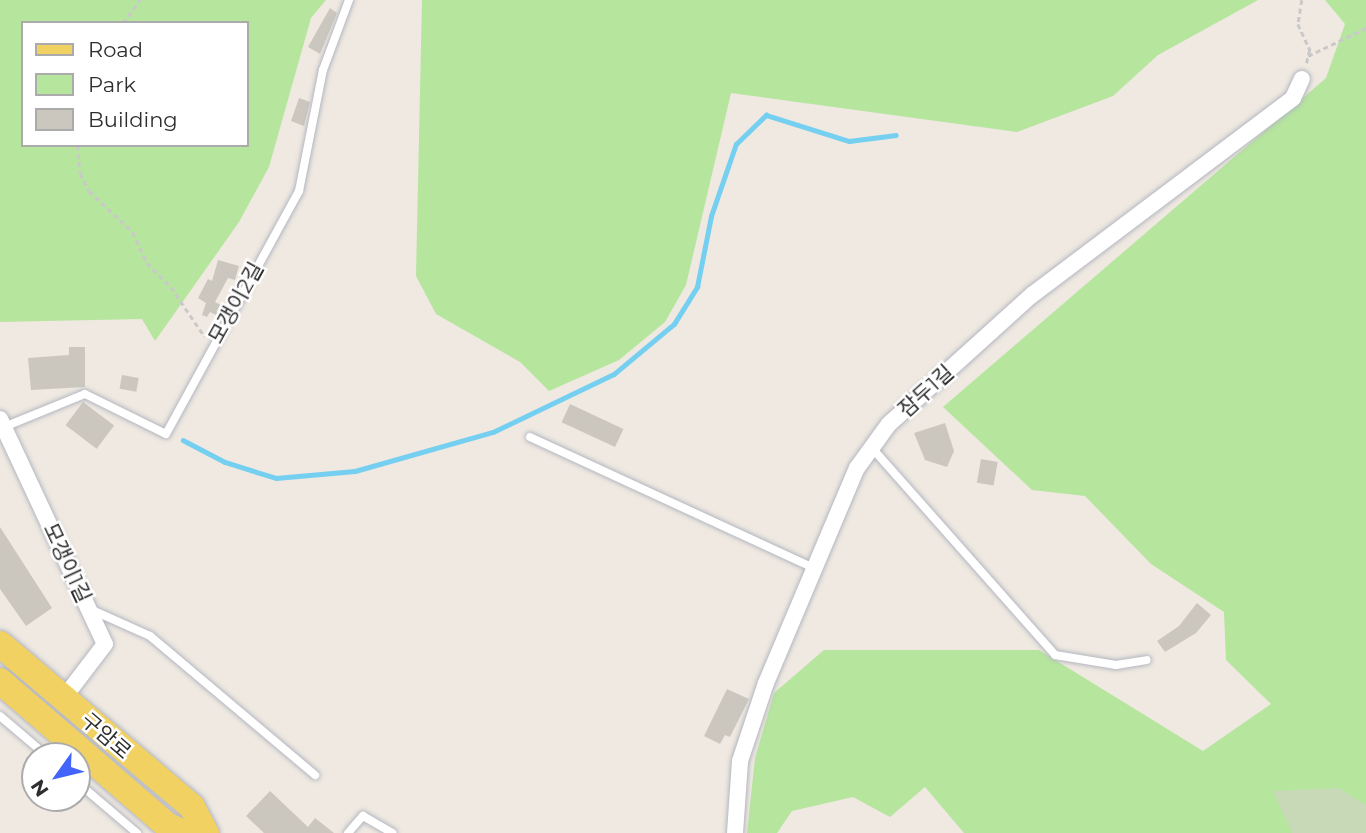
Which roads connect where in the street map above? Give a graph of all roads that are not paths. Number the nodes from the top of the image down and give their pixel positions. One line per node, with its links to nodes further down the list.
1 (349, 0): 3 (lane, 모갱이2길)
2 (1302, 79): 5 (street, 잠두1길)
3 (2, 423): 7 (street, 모갱이1길)
4 (530, 438): 6 (lane)
5 (872, 448): 6 (street, 잠두1길); 9 (lane)
6 (814, 568): 21 (street, 잠두1길)
7 (89, 609): 11 (street, 모갱이1길); 14 (lane)
8 (0, 644): 11 (main road, 구암로)
9 (1147, 660)
10 (0, 681): 17 (main road, 구암로)
11 (63, 699): 18 (main road, 구암로)
12 (0, 716): 13 (lane)
13 (31, 742)
14 (315, 775)
15 (91, 794): 16 (lane)
16 (137, 833)
17 (184, 833)
18 (206, 833)
19 (348, 833): 20 (lane)
20 (392, 833)
21 (735, 833)

